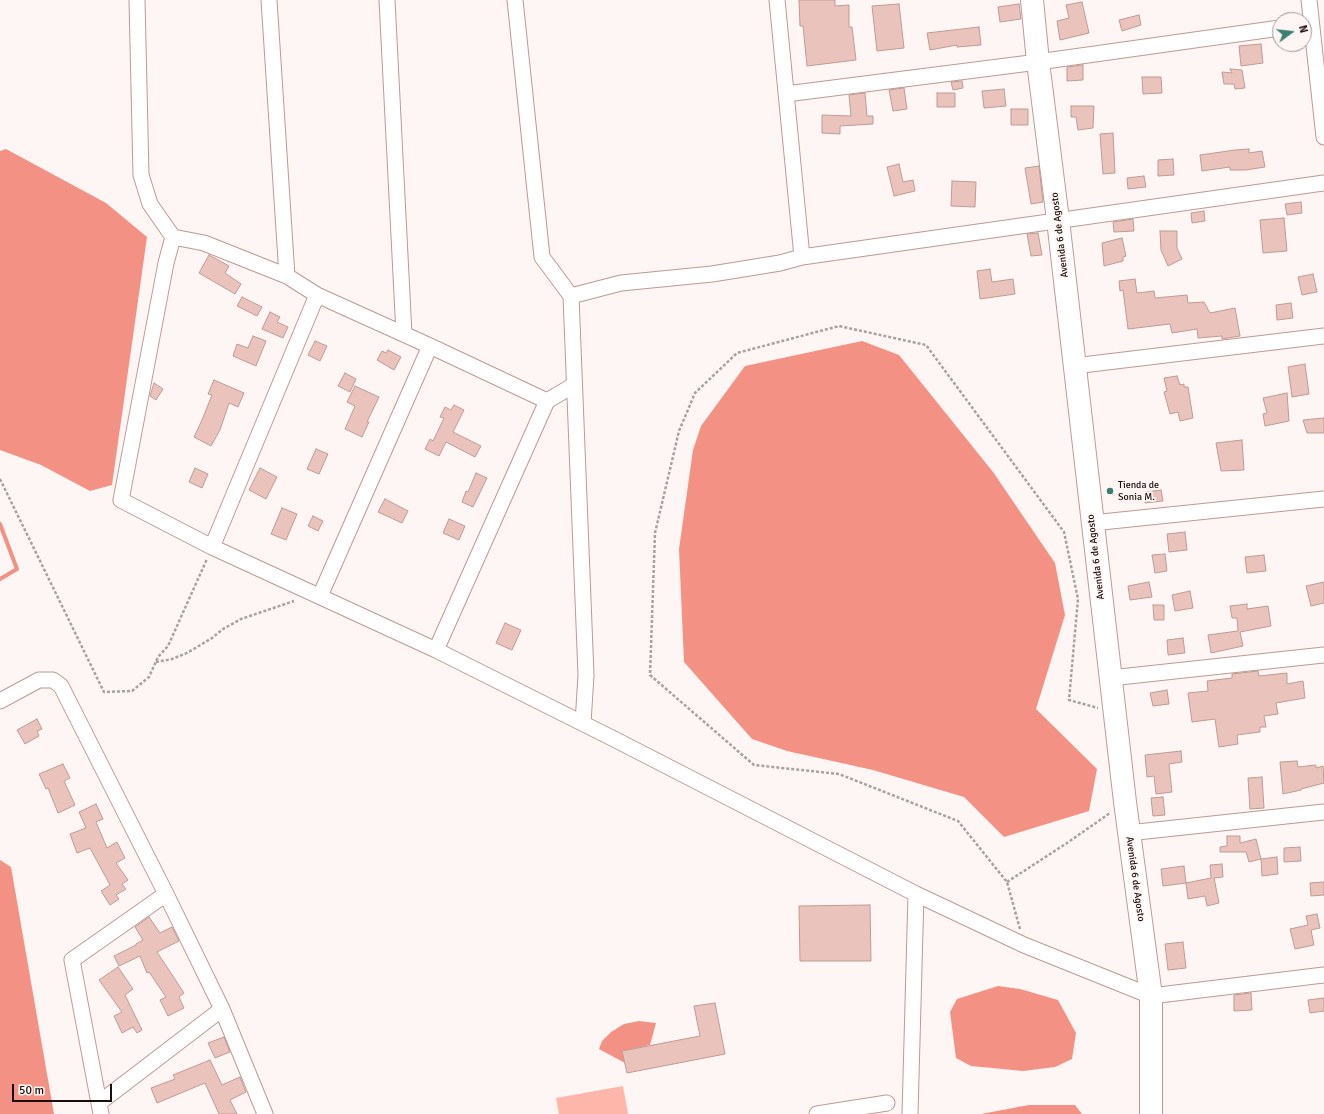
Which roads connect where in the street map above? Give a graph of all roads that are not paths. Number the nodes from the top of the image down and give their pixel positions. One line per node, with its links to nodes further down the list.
1 (136, 0): 16 (street)
2 (269, 0): 18 (street)
3 (387, 0): 21 (street)
4 (515, 0): 20 (street)
5 (777, 0): 12 (street)
6 (1032, 0): 11 (street, Avenida 6 de Agosto)
7 (1309, 0): 8 (street)
8 (1308, 12)
9 (1272, 29): 11 (street)
10 (1311, 52): 13 (street)
11 (1038, 62): 12 (street); 15 (street, Avenida 6 de Agosto)
12 (786, 94): 17 (street)
13 (1324, 130)
14 (1324, 183): 15 (street)
15 (1058, 220): 17 (street); 24 (street, Avenida 6 de Agosto)
16 (173, 237): 18 (street); 29 (street)
17 (802, 257): 20 (street)
18 (287, 276): 19 (street)
19 (317, 295): 21 (street); 29 (street)
20 (571, 296): 25 (street)
21 (404, 334): 23 (street)
22 (1324, 336): 24 (street)
23 (430, 346): 26 (street); 30 (street)
24 (1074, 366): 28 (street, Avenida 6 de Agosto)
25 (574, 385): 26 (street); 35 (street)
26 (547, 400): 31 (street)
27 (1324, 498): 28 (street)
28 (1092, 523): 33 (street, Avenida 6 de Agosto)
29 (212, 548): 30 (street)
30 (320, 596): 31 (street)
31 (436, 650): 35 (street)
32 (1324, 655): 33 (street)
33 (1110, 678): 37 (street, Avenida 6 de Agosto)
34 (0, 701): 38 (street)
35 (583, 724): 39 (street)
36 (1324, 812): 37 (street)
37 (1128, 833): 41 (street, Avenida 6 de Agosto)
38 (166, 894): 42 (street); 44 (street)
39 (916, 894): 41 (street); 47 (street)
40 (1324, 975): 41 (street)
41 (1151, 996): 48 (street, Avenida 6 de Agosto)
42 (222, 1009): 44 (street); 45 (street)
43 (887, 1103): 46 (street)
44 (100, 1109)
45 (265, 1114)
46 (817, 1114)
47 (910, 1114)
48 (1151, 1114)

